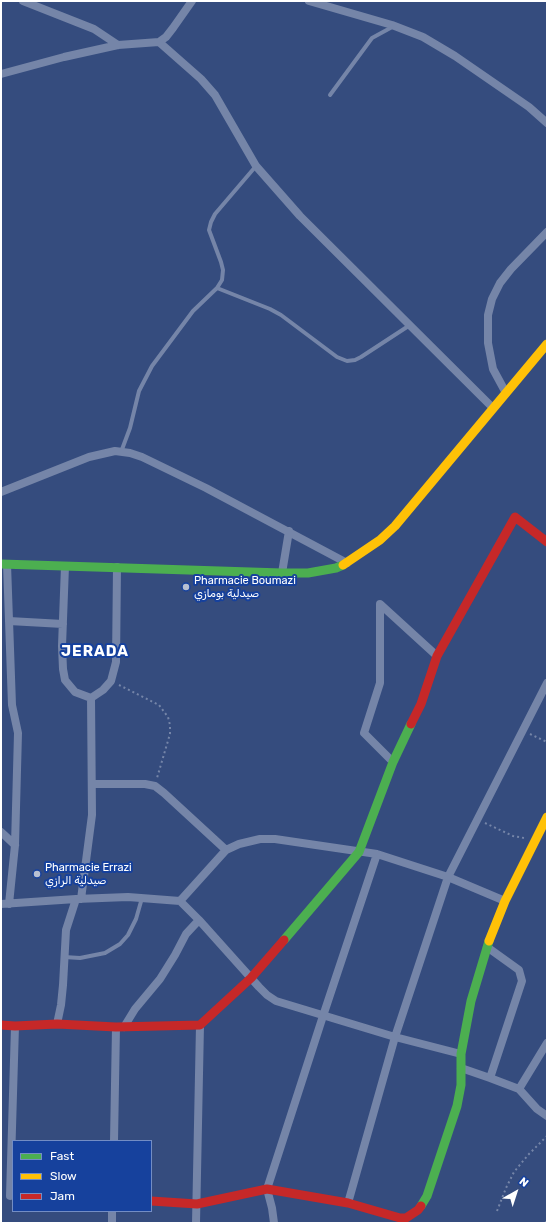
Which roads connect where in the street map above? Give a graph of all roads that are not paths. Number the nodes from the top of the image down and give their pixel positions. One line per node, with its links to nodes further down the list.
1 (23, 1): 6 (street)
2 (192, 1): 5 (street)
3 (309, 1): 4 (street)
4 (394, 26): 8 (lane); 9 (street)
5 (159, 42): 6 (street); 10 (street)
6 (118, 45): 7 (street)
7 (1, 74)
8 (330, 95)
9 (547, 123)
10 (256, 166): 12 (lane); 13 (street)
11 (547, 232): 15 (street)
12 (217, 288): 13 (lane); 17 (lane)
13 (410, 325): 16 (street)
14 (547, 344): 15 (street)
15 (506, 393): 16 (street)
16 (493, 408): 21 (street)
17 (121, 452): 18 (street); 19 (street)
18 (1, 492)
19 (289, 532): 21 (street); 25 (street)
20 (547, 542): 28 (street)
21 (347, 563): 25 (street)
22 (4, 564): 23 (street); 26 (street)
23 (65, 566): 24 (street); 27 (street)
24 (117, 566): 25 (street); 30 (street)
25 (282, 573)
26 (9, 621): 27 (street); 35 (street)
27 (63, 624): 30 (street)
28 (437, 656): 31 (street); 31 (street)
29 (547, 683): 39 (street)
30 (91, 698): 32 (street)
31 (393, 762): 37 (street)
32 (92, 784): 36 (street); 41 (street)
33 (547, 817): 43 (street)
34 (1, 832): 35 (street)
35 (15, 845): 44 (street)
36 (226, 850): 37 (street); 42 (street)
37 (359, 852): 38 (street); 48 (street)
38 (377, 854): 39 (street); 49 (street)
39 (448, 877): 43 (street); 55 (street)
40 (142, 898): 41 (street); 42 (street); 47 (lane)
41 (78, 899): 44 (street); 47 (street)
42 (180, 901): 45 (street)
43 (505, 901): 46 (street)
44 (5, 904)
45 (199, 920): 48 (street); 54 (street)
46 (487, 946): 57 (street); 59 (street)
47 (64, 957): 50 (street)
48 (251, 978): 49 (street); 52 (street)
49 (323, 1016): 55 (street); 65 (street)
50 (57, 1024): 53 (street); 54 (street)
51 (1, 1025): 53 (street)
52 (200, 1025): 54 (street); 70 (street)
53 (15, 1026): 62 (street)
54 (120, 1027): 63 (street)
55 (395, 1037): 57 (street); 69 (street)
56 (547, 1043): 60 (street)
57 (461, 1054): 58 (street)
58 (461, 1068): 59 (street); 69 (street)
59 (490, 1078): 60 (street)
60 (519, 1089): 61 (street)
61 (547, 1116)
62 (12, 1140)
63 (114, 1140)
64 (12, 1154): 67 (street)
65 (267, 1189): 69 (street); 70 (street); 74 (street)
66 (1, 1196): 67 (street)
67 (11, 1196)
68 (152, 1201): 70 (street)
69 (348, 1202)
70 (197, 1204): 73 (street)
71 (112, 1212): 72 (street)
72 (112, 1223)
73 (196, 1223)
74 (274, 1223)

